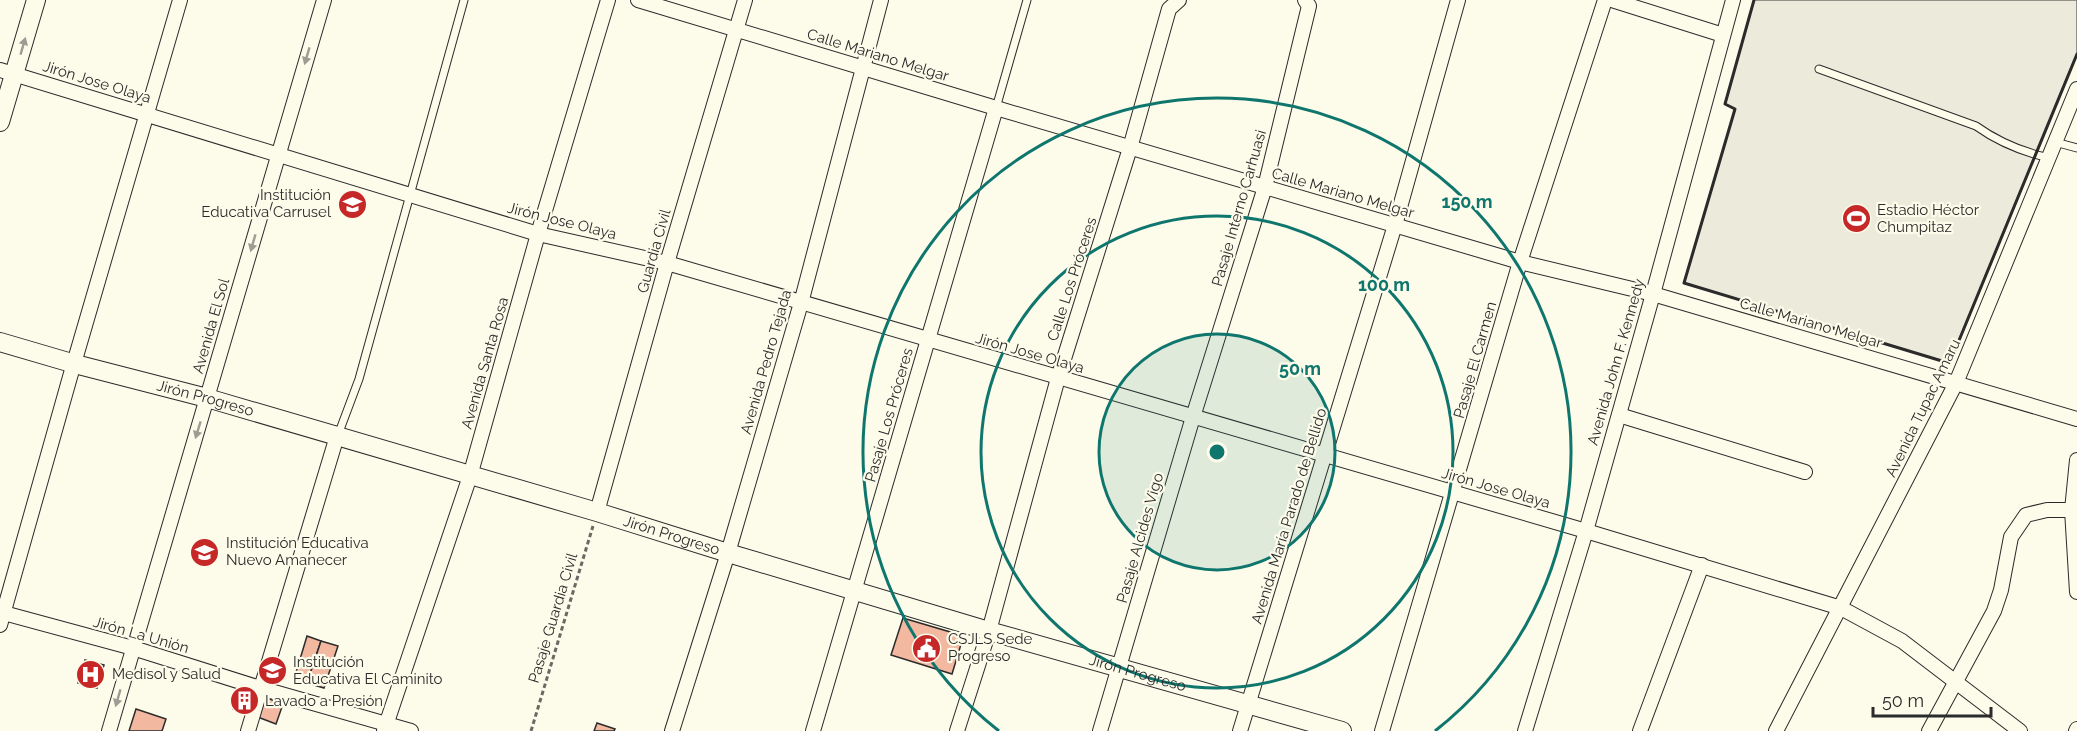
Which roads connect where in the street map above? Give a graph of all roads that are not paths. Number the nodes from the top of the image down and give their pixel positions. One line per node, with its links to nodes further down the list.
1 (36, 0): 20 (street, one-way to 1)
2 (180, 0): 23 (street)
3 (324, 0): 28 (street, Avenida El Sol, one-way to 28)
4 (464, 0): 31 (lane)
5 (608, 0): 33 (street, Avenida Santa Rosa)
6 (638, 0): 16 (street, Calle Mariano Melgar)
7 (745, 0): 16 (street, Guardia Civil)
8 (881, 0): 18 (street, Avenida Pedro Tejada)
9 (1027, 0): 22 (lane)
10 (1458, 0): 32 (street, Avenida María Parado de Bellido)
11 (1605, 0): 34 (street, Pasaje El Carmen)
12 (1611, 0): 17 (street)
13 (1733, 0): 17 (street, Avenida John F. Kennedy)
14 (1307, 3): 30 (street, Pasaje Interno Carhuasi)
15 (1174, 5): 26 (street, Calle Los Próceres)
16 (737, 29): 18 (street, Calle Mariano Melgar); 35 (street, Guardia Civil)
17 (1723, 34): 36 (street, Avenida John F. Kennedy)
18 (862, 68): 22 (street, Calle Mariano Melgar); 37 (street, Avenida Pedro Tejada)
19 (1819, 69): 29 (lane)
20 (7, 72): 23 (street, Jirón Jose Olaya); 24 (street)
21 (2077, 89): 25 (street, Avenida Tupac Amaru)
22 (996, 108): 26 (street, Calle Mariano Melgar); 38 (street, Pasaje Los Próceres)
23 (148, 114): 28 (street, Jirón Jose Olaya); 40 (street)
24 (0, 122)
25 (2055, 142): 27 (lane); 29 (street, Avenida Tupac Amaru)
26 (1130, 148): 30 (street, Calle Mariano Melgar); 41 (street, Calle Los Próceres)
27 (2077, 148)
28 (279, 154): 31 (street, Jirón Jose Olaya); 43 (street, Avenida El Sol, one-way to 43)
29 (2049, 158): 42 (street, Avenida Tupac Amaru)
30 (1265, 188): 32 (street, Calle Mariano Melgar); 45 (street, Pasaje Interno Carhuasi)
31 (411, 195): 33 (street, Jirón Jose Olaya); 47 (lane)
32 (1395, 225): 34 (street, Calle Mariano Melgar); 48 (street, Avenida María Parado de Bellido)
33 (538, 234): 35 (street, Jirón Jose Olaya); 51 (street, Avenida Santa Rosa)
34 (1520, 262): 36 (street, Calle Mariano Melgar); 52 (street, Pasaje El Carmen)
35 (667, 263): 37 (street, Jirón Jose Olaya); 54 (street, Guardia Civil)
36 (1653, 294): 42 (street, Calle Mariano Melgar); 44 (street, Avenida John F. Kennedy)
37 (801, 303): 38 (street, Jirón Jose Olaya); 56 (street, Avenida Pedro Tejada)
38 (928, 340): 41 (street, Jirón Jose Olaya); 58 (street, Pasaje Los Próceres)
39 (0, 342): 40 (street, Jirón Progreso)
40 (75, 364): 43 (street, Jirón Progreso); 61 (street)
41 (1058, 378): 45 (street, Jirón Jose Olaya); 62 (street, Calle Los Próceres)
42 (1956, 383): 46 (street, Calle Mariano Melgar); 60 (street, Avenida Tupac Amaru)
43 (207, 398): 47 (street, Jirón Progreso); 63 (street, Avenida El Sol, one-way to 63)
44 (1618, 415): 50 (street); 55 (street, Avenida John F. Kennedy)
45 (1193, 417): 48 (street, Jirón Jose Olaya); 64 (street, Pasaje Alcides Vigo)
46 (2077, 419)
47 (337, 436): 51 (street, Jirón Progreso); 66 (street)
48 (1325, 456): 52 (street, Jirón Jose Olaya); 67 (street, Avenida María Parado de Bellido)
49 (2077, 460): 53 (street)
50 (1805, 472)
51 (470, 476): 54 (street, Jirón Progreso); 68 (street, Avenida Santa Rosa)
52 (1453, 494): 55 (street, Jirón Jose Olaya); 78 (street, Pasaje El Carmen)
53 (2072, 510): 59 (street); 65 (street)
54 (597, 512): 56 (street, Jirón Progreso)
55 (1586, 531): 57 (street, Jirón Jose Olaya); 79 (street, Avenida John F. Kennedy)
56 (728, 554): 58 (street, Jirón Progreso); 72 (street, Avenida Pedro Tejada)
57 (1702, 565): 60 (street, Jirón Jose Olaya); 80 (street)
58 (855, 590): 62 (street, Jirón Progreso); 73 (street, Pasaje Los Próceres)
59 (2077, 592)
60 (1841, 608): 65 (street, Jirón Jose Olaya); 81 (street, Avenida Tupac Amaru)
61 (1, 617): 63 (street, Jirón La Unión)
62 (989, 631): 64 (street, Jirón Progreso); 74 (street, Calle Los Próceres)
63 (133, 648): 66 (street, Jirón La Unión); 69 (street, Avenida El Sol, one-way to 69)
64 (1119, 668): 67 (street, Jirón Progreso); 75 (street)
65 (1955, 681): 82 (street); 83 (street, Jirón Jose Olaya)
66 (260, 688): 68 (street, Jirón La Unión); 70 (street)
67 (1248, 704): 76 (street, Avenida María Parado de Bellido); 77 (street, Jirón Progreso)
68 (385, 727): 71 (street, Jirón La Unión)
69 (109, 731)
70 (248, 731)
71 (411, 731)
72 (672, 731)
73 (813, 731)
74 (957, 731)
75 (1100, 731)
76 (1240, 731)
77 (1342, 731)
78 (1382, 731)
79 (1525, 731)
80 (1640, 731)
81 (1776, 731)
82 (1929, 731)
83 (2020, 731)

